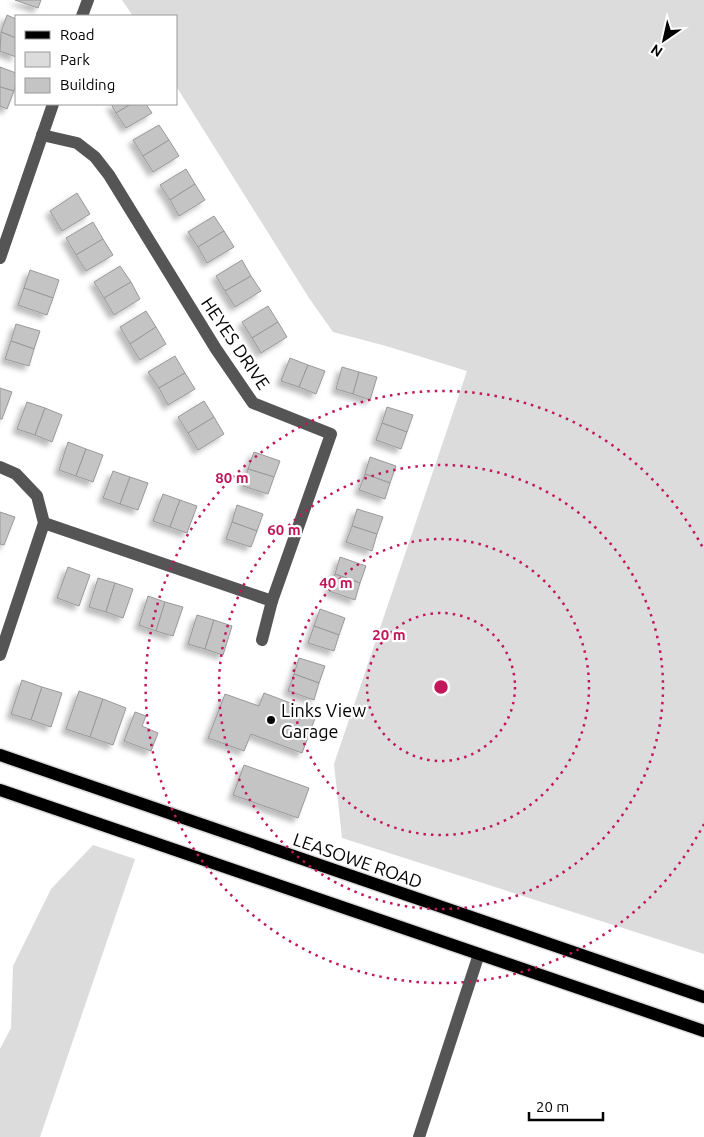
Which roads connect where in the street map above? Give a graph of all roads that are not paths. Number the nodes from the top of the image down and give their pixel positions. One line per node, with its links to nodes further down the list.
1 (88, 0): 2 (street)
2 (82, 15)
3 (53, 105): 4 (street)
4 (42, 135): 5 (street); 8 (street, HEYES DRIVE)
5 (0, 258)
6 (0, 467): 7 (street)
7 (44, 523): 8 (street); 10 (street)
8 (272, 601): 9 (street)
9 (262, 640)
10 (0, 655)
11 (0, 755): 14 (main road, LEASOWE ROAD)
12 (0, 790): 13 (main road)
13 (479, 954): 15 (main road); 16 (street)
14 (704, 997)
15 (704, 1031)
16 (419, 1137)

